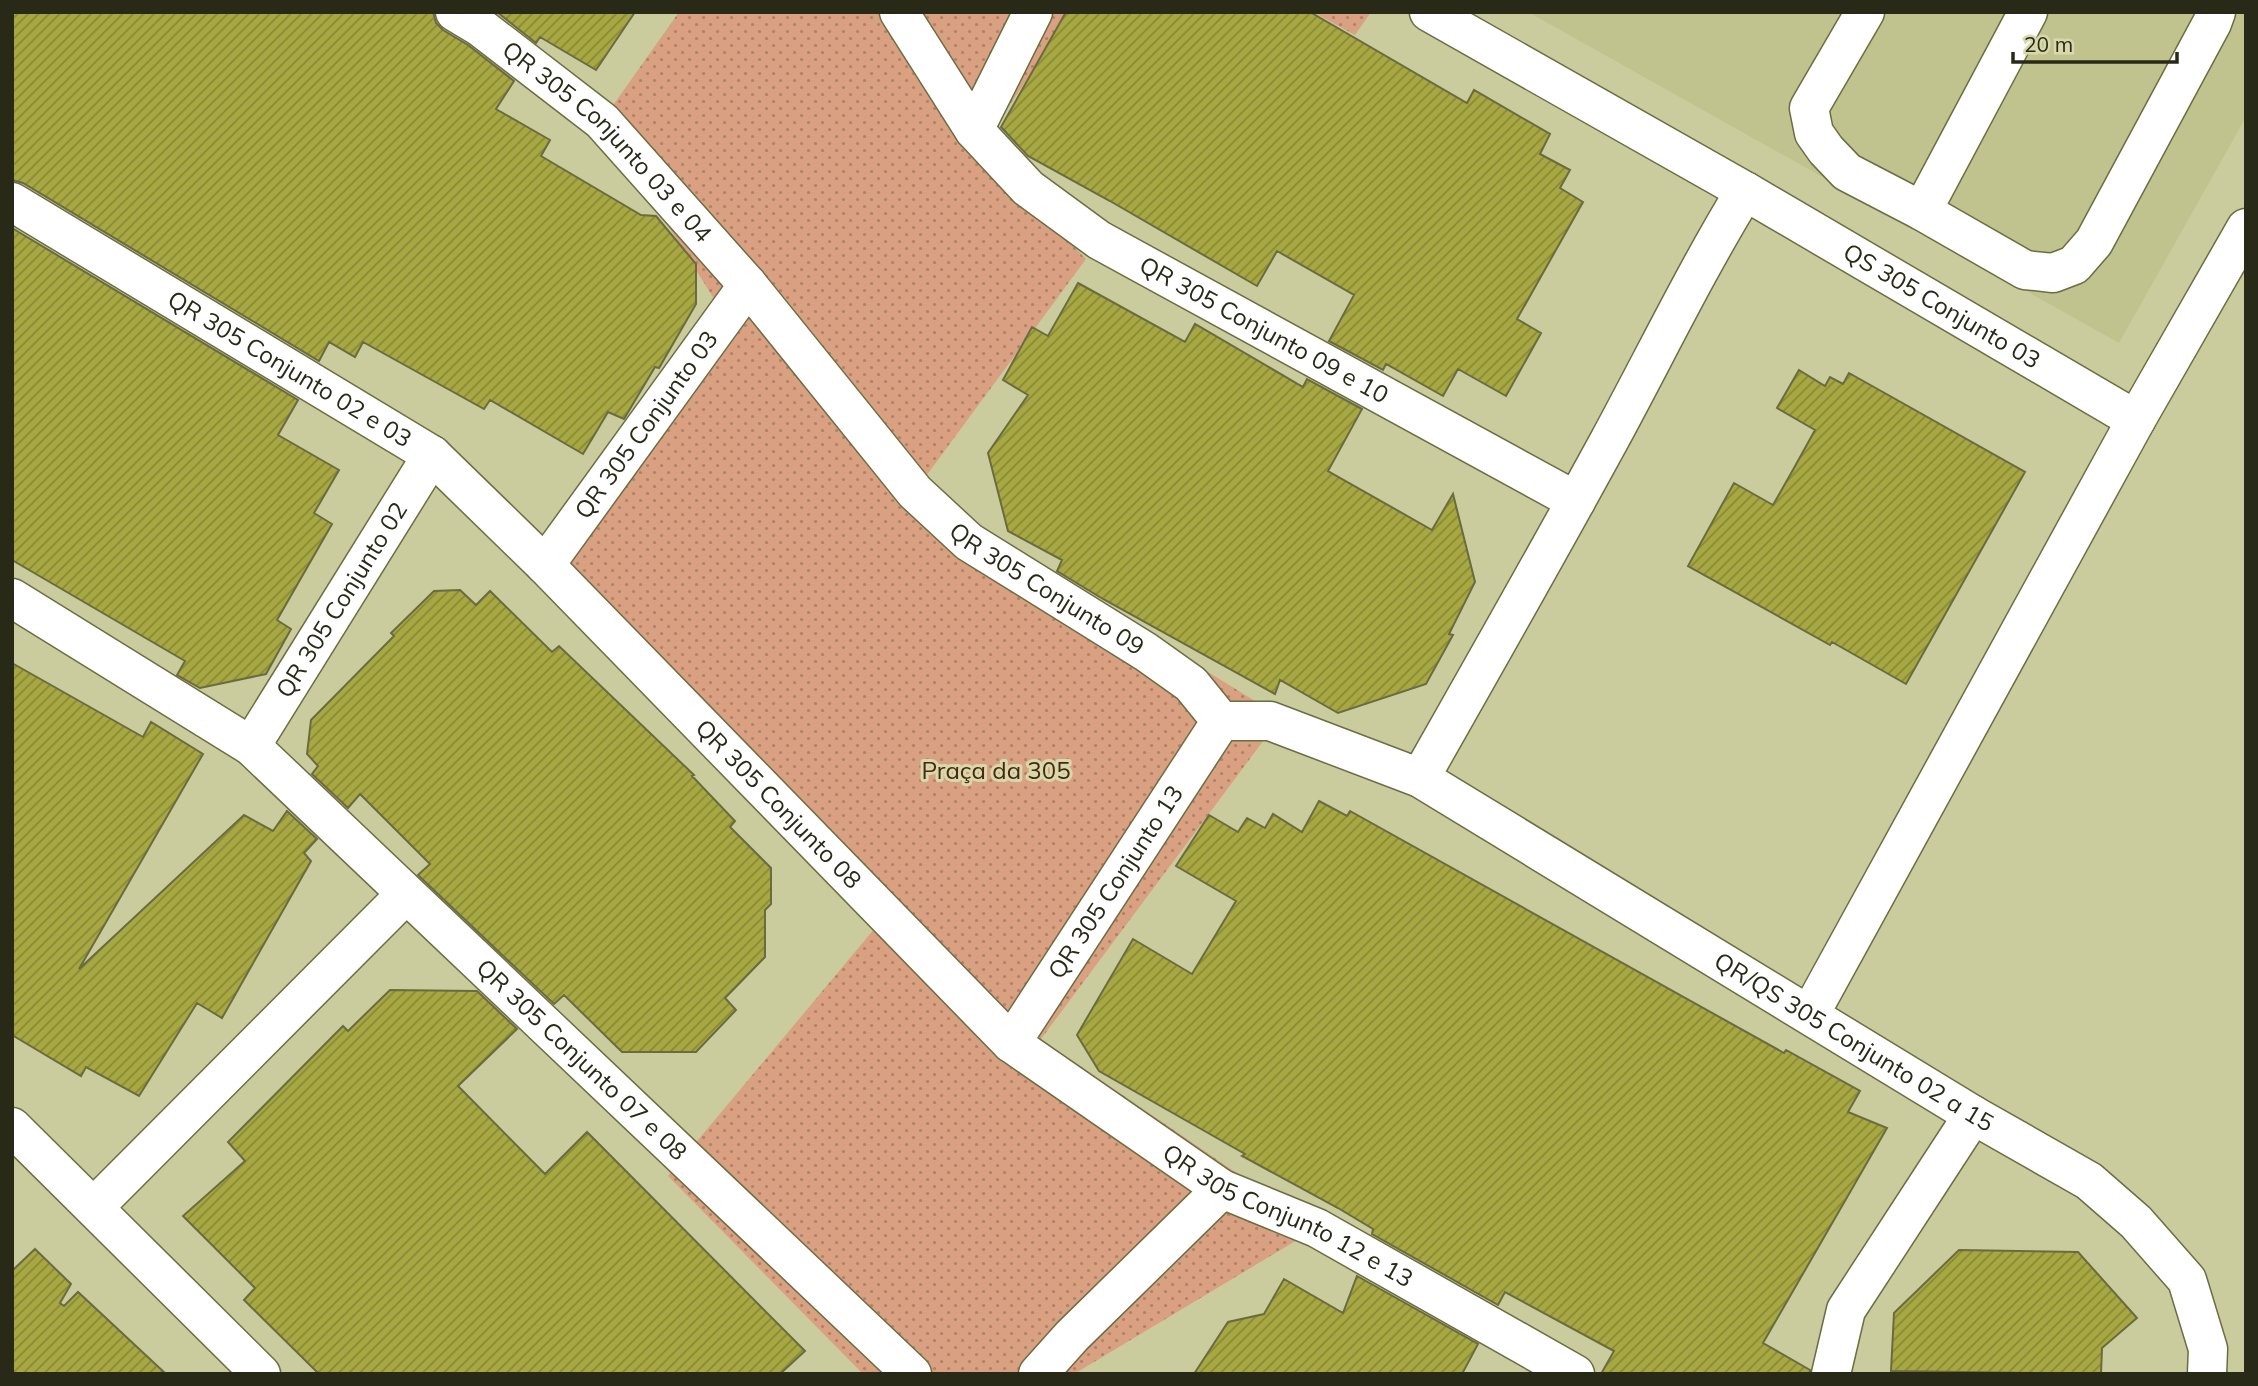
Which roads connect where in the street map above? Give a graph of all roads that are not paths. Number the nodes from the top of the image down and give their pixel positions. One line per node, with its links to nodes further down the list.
1 (455, 12): 13 (street, QR 305 Conjunto 03 e 04)
2 (899, 12): 8 (street, QR 305 Conjunto 09 e 10)
3 (1033, 12): 8 (street)
4 (1429, 12): 9 (street, QS 305 Conjunto 03)
5 (1865, 12): 11 (street)
6 (2028, 12): 11 (street)
7 (2216, 12): 11 (street)
8 (974, 130): 16 (street, QR 305 Conjunto 09 e 10)
9 (1745, 191): 14 (street, QS 305 Conjunto 03); 16 (street)
10 (12, 202): 15 (street, QR 305 Conjunto 02 e 03)
11 (1922, 211)
12 (2246, 228): 14 (street)
13 (748, 285): 17 (street, QR 305 Conjunto 03); 19 (street, QR 305 Conjunto 09)
14 (2136, 420): 23 (street)
15 (432, 455): 17 (street, QR 305 Conjunto 02 e 03); 20 (street, QR 305 Conjunto 02)
16 (1576, 501): 21 (street)
17 (545, 565): 24 (street, QR 305 Conjunto 08)
18 (12, 598): 20 (street, QR 305 Conjunto 07 e 08)
19 (1220, 721): 21 (street); 24 (street, QR 305 Conjunto 13)
20 (251, 746): 22 (street, QR 305 Conjunto 07 e 08)
21 (1420, 778): 23 (street, QR/QS 305 Conjunto 02 a 15)
22 (406, 894): 28 (street); 30 (street, QR 305 Conjunto 07 e 08)
23 (1810, 1014): 25 (street, QR/QS 305 Conjunto 02 a 15)
24 (1011, 1043): 27 (street, QR 305 Conjunto 12 e 13)
25 (1973, 1115): 33 (street); 34 (street, QR/QS 305 Conjunto 02 a 15)
26 (12, 1127): 28 (street)
27 (1222, 1189): 31 (street); 32 (street, QR 305 Conjunto 12 e 13)
28 (94, 1207): 29 (street)
29 (261, 1374)
30 (912, 1374)
31 (1038, 1374)
32 (1576, 1374)
33 (1831, 1374)
34 (2207, 1374)

